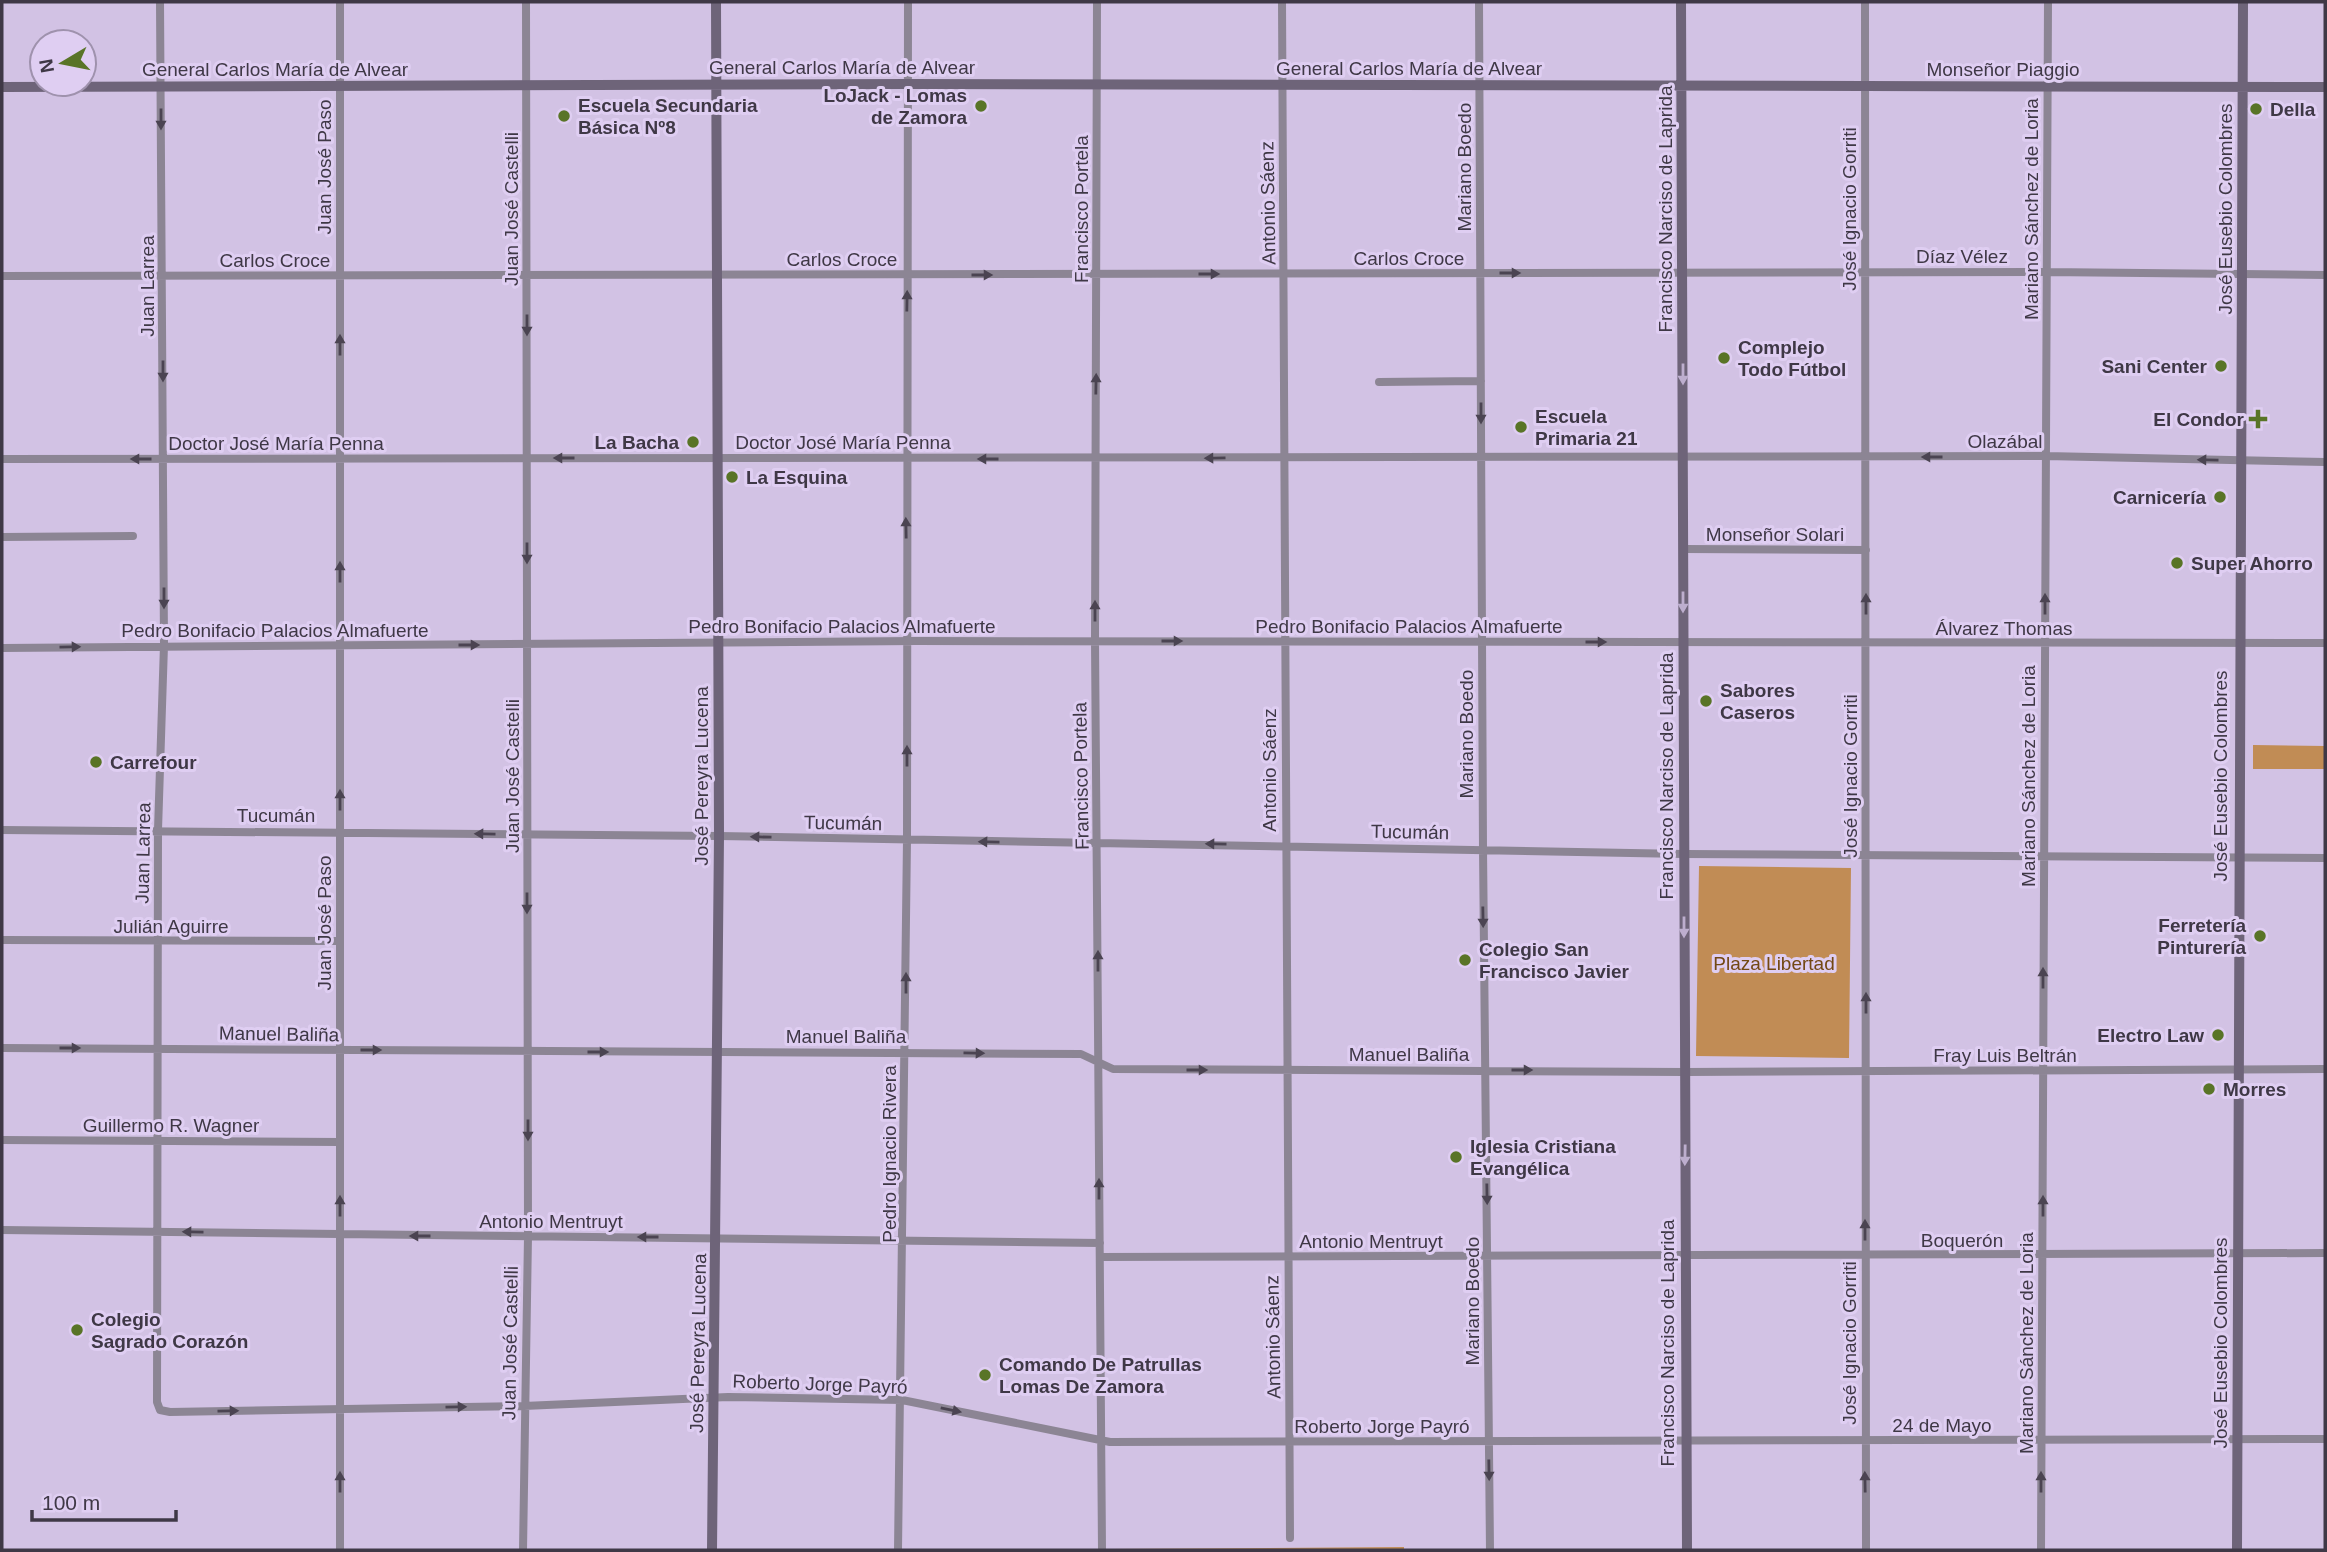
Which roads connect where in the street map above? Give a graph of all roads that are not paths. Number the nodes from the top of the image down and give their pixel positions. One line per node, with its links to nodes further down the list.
1 (160, 2): 17 (street, Juan Larrea)
2 (340, 2): 18 (street, Juan José Paso)
3 (526, 2): 14 (street, Juan José Castelli)
4 (716, 2): 15 (street, José Pereyra Lucena)
5 (908, 2): 13 (street, Pedro Ignacio Rivera)
6 (1097, 2): 19 (street, Francisco Portela)
7 (1282, 2): 20 (street, Antonio Sáenz)
8 (1479, 2): 21 (street, Mariano Boedo)
9 (1681, 2): 22 (street, Francisco Narciso de Laprida)
10 (1865, 2): 16 (street, José Ignacio Gorriti)
11 (2048, 2): 23 (street, Mariano Sánchez de Loria)
12 (2243, 2): 24 (street, José Eusebio Colombres)
13 (908, 84): 15 (street, General Carlos María de Alvear); 19 (street, General Carlos María de Alvear); 36 (street, Pedro Ignacio Rivera)
14 (526, 85): 15 (street, General Carlos María de Alvear); 18 (street, General Carlos María de Alvear); 35 (street, Juan José Castelli)
15 (718, 85): 30 (street, José Pereyra Lucena)
16 (1865, 85): 22 (street, Monseñor Piaggio); 23 (street, Monseñor Piaggio); 27 (street, José Ignacio Gorriti)
17 (161, 86): 18 (street, General Carlos María de Alvear); 25 (street, General Carlos María de Alvear); 39 (street, Juan Larrea, one-way to 39)
18 (340, 86): 40 (street, Juan José Paso)
19 (1097, 86): 20 (street, General Carlos María de Alvear); 31 (street, Francisco Portela)
20 (1282, 86): 21 (street, General Carlos María de Alvear); 32 (street, Antonio Sáenz)
21 (1480, 86): 22 (street, General Carlos María de Alvear); 33 (street, Mariano Boedo)
22 (1682, 86): 29 (street, Francisco Narciso de Laprida)
23 (2047, 86): 24 (street, Monseñor Piaggio); 28 (street, Mariano Sánchez de Loria)
24 (2242, 86): 26 (street, Monseñor Piaggio); 34 (street, José Eusebio Colombres)
25 (2, 87)
26 (2325, 87)
27 (1865, 272): 28 (street, Díaz Vélez); 29 (street, Díaz Vélez); 47 (street, José Ignacio Gorriti)
28 (2046, 272): 34 (street, Díaz Vélez); 43 (street, Mariano Sánchez de Loria)
29 (1683, 273): 33 (street, Carlos Croce, one-way to 29); 46 (street, Francisco Narciso de Laprida, one-way to 46)
30 (718, 274): 35 (street, Carlos Croce); 36 (street, Carlos Croce); 44 (street, José Pereyra Lucena)
31 (1097, 274): 32 (street, Carlos Croce, one-way to 32); 36 (street, Carlos Croce, one-way to 31); 54 (street, Francisco Portela, one-way to 31)
32 (1284, 274): 33 (street, Carlos Croce); 45 (street, Antonio Sáenz)
33 (1480, 274): 42 (street, Mariano Boedo)
34 (2243, 274): 37 (street, Díaz Vélez); 55 (street, José Eusebio Colombres)
35 (527, 275): 40 (street, Carlos Croce); 49 (street, Juan José Castelli, one-way to 49)
36 (907, 275): 50 (street, Pedro Ignacio Rivera, one-way to 36)
37 (2325, 275)
38 (2, 276): 39 (street, Carlos Croce)
39 (162, 276): 40 (street, Carlos Croce); 53 (street, Juan Larrea, one-way to 53)
40 (340, 276): 48 (street, Juan José Paso, one-way to 40)
41 (1379, 382): 42 (street)
42 (1481, 382): 51 (street, Mariano Boedo, one-way to 51)
43 (2046, 456): 47 (street, Olazábal, one-way to 47); 55 (street, Olazábal, one-way to 43); 70 (street, Mariano Sánchez de Loria, one-way to 43)
44 (717, 457): 49 (street, Doctor José María Penna, one-way to 49); 50 (street, Doctor José María Penna); 62 (street, José Pereyra Lucena)
45 (1283, 457): 51 (street, Doctor José María Penna); 54 (street, Doctor José María Penna, one-way to 54); 64 (street, Antonio Sáenz)
46 (1684, 457): 47 (street, Olazábal); 51 (street, Doctor José María Penna); 59 (street, Francisco Narciso de Laprida)
47 (1866, 457): 60 (street, José Ignacio Gorriti)
48 (340, 458): 49 (street, Doctor José María Penna); 53 (street, Doctor José María Penna); 73 (street, Juan José Paso, one-way to 48)
49 (527, 458): 69 (street, Juan José Castelli, one-way to 69)
50 (905, 458): 54 (street, Doctor José María Penna, one-way to 50); 63 (street, Pedro Ignacio Rivera, one-way to 50)
51 (1481, 458): 65 (street, Mariano Boedo)
52 (2, 459): 53 (street, Doctor José María Penna, one-way to 52)
53 (164, 459): 72 (street, Juan Larrea, one-way to 72)
54 (1095, 459): 61 (street, Francisco Portela, one-way to 54)
55 (2240, 461): 56 (street, Olazábal); 71 (street, José Eusebio Colombres)
56 (2325, 462)
57 (133, 536): 58 (street)
58 (2, 537)
59 (1684, 550): 60 (street, Monseñor Solari); 66 (street, Francisco Narciso de Laprida, one-way to 66)
60 (1866, 550): 67 (street, José Ignacio Gorriti, one-way to 60)
61 (1095, 641): 63 (street, Pedro Bonifacio Palacios Almafuerte); 64 (street, Pedro Bonifacio Palacios Almafuerte, one-way to 64); 81 (street, Francisco Portela)
62 (718, 642): 63 (street, Pedro Bonifacio Palacios Almafuerte); 69 (street, Pedro Bonifacio Palacios Almafuerte); 79 (street, José Pereyra Lucena)
63 (908, 642): 80 (street, Pedro Ignacio Rivera, one-way to 63)
64 (1284, 642): 65 (street, Pedro Bonifacio Palacios Almafuerte); 82 (street, Antonio Sáenz)
65 (1482, 642): 66 (street, Pedro Bonifacio Palacios Almafuerte, one-way to 66); 83 (street, Mariano Boedo)
66 (1683, 642): 67 (street, Álvarez Thomas); 84 (street, Francisco Narciso de Laprida)
67 (1866, 643): 70 (street, Álvarez Thomas); 85 (street, José Ignacio Gorriti)
68 (2325, 643): 71 (street, Álvarez Thomas)
69 (527, 644): 73 (street, Pedro Bonifacio Palacios Almafuerte, one-way to 69); 78 (street, Juan José Castelli)
70 (2045, 644): 71 (street, Álvarez Thomas); 86 (street, Mariano Sánchez de Loria)
71 (2239, 644): 87 (street, José Eusebio Colombres)
72 (164, 645): 73 (street, Pedro Bonifacio Palacios Almafuerte); 74 (street, Pedro Bonifacio Palacios Almafuerte, one-way to 72); 76 (street, Juan Larrea)
73 (340, 645): 77 (street, Juan José Paso, one-way to 73)
74 (2, 648)
75 (2, 830): 76 (street, Tucumán)
76 (158, 830): 77 (street, Tucumán); 91 (street, Juan Larrea)
77 (340, 831): 78 (street, Tucumán, one-way to 77); 90 (street, Juan José Paso)
78 (527, 834): 79 (street, Tucumán); 95 (street, Juan José Castelli, one-way to 95)
79 (719, 836): 80 (street, Tucumán, one-way to 79); 97 (street, José Pereyra Lucena)
80 (907, 840): 81 (street, Tucumán, one-way to 80); 96 (street, Pedro Ignacio Rivera, one-way to 80)
81 (1097, 843): 82 (street, Tucumán, one-way to 81); 98 (street, Francisco Portela, one-way to 81)
82 (1284, 846): 83 (street, Tucumán); 101 (street, Antonio Sáenz)
83 (1483, 849): 84 (street, Tucumán); 102 (street, Mariano Boedo, one-way to 102)
84 (1684, 853): 85 (street, Tucumán); 105 (street, Francisco Narciso de Laprida, one-way to 105)
85 (1866, 855): 86 (street, Tucumán); 104 (street, José Ignacio Gorriti, one-way to 85)
86 (2044, 856): 87 (street, Tucumán); 103 (street, Mariano Sánchez de Loria, one-way to 86)
87 (2237, 857): 88 (street, Tucumán); 99 (street, José Eusebio Colombres)
88 (2325, 858)
89 (2, 940): 91 (street, Julián Aguirre)
90 (340, 941): 91 (street, Julián Aguirre); 94 (street, Juan José Paso)
91 (158, 942): 93 (street, Juan Larrea)
92 (2, 1048): 93 (street, Manuel Baliña, one-way to 93)
93 (158, 1048): 94 (street, Manuel Baliña); 107 (street, Juan Larrea)
94 (340, 1050): 95 (street, Manuel Baliña, one-way to 95); 108 (street, Juan José Paso)
95 (528, 1051): 97 (street, Manuel Baliña, one-way to 97); 112 (street, Juan José Castelli, one-way to 112)
96 (905, 1051): 97 (street, Manuel Baliña); 98 (street, Manuel Baliña, one-way to 98); 114 (street, Pedro Ignacio Rivera)
97 (717, 1052): 113 (street, José Pereyra Lucena)
98 (1098, 1060): 101 (street, Manuel Baliña, one-way to 101); 115 (street, Francisco Portela, one-way to 98)
99 (2237, 1069): 100 (street, Fray Luis Beltrán); 103 (street, Fray Luis Beltrán); 116 (street, José Eusebio Colombres)
100 (2325, 1069)
101 (1288, 1070): 102 (street, Manuel Baliña); 119 (street, Antonio Sáenz)
102 (1485, 1070): 105 (street, Manuel Baliña, one-way to 105); 122 (street, Mariano Boedo, one-way to 122)
103 (2043, 1070): 104 (street, Fray Luis Beltrán); 118 (street, Mariano Sánchez de Loria, one-way to 103)
104 (1866, 1071): 105 (street, Fray Luis Beltrán); 120 (street, José Ignacio Gorriti, one-way to 104)
105 (1685, 1072): 123 (street, Francisco Narciso de Laprida, one-way to 123)
106 (2, 1140): 107 (street, Guillermo R. Wagner)
107 (157, 1141): 108 (street, Guillermo R. Wagner); 110 (street, Juan Larrea)
108 (340, 1142): 111 (street, Juan José Paso, one-way to 108)
109 (2, 1230): 110 (street, Antonio Mentruyt)
110 (157, 1231): 111 (street, Antonio Mentruyt, one-way to 110); 128 (street, Juan Larrea)
111 (340, 1236): 112 (street, Antonio Mentruyt, one-way to 111); 127 (street, Juan José Paso)
112 (528, 1236): 113 (street, Antonio Mentruyt, one-way to 112); 126 (street, Juan José Castelli)
113 (716, 1237): 114 (street, Antonio Mentruyt); 124 (street, José Pereyra Lucena)
114 (904, 1241): 115 (street, Antonio Mentruyt); 125 (street, Pedro Ignacio Rivera)
115 (1100, 1243): 121 (street, Francisco Portela)
116 (2237, 1252): 117 (street, Boquerón); 118 (street, Boquerón); 129 (street, José Eusebio Colombres)
117 (2325, 1253)
118 (2042, 1255): 120 (street, Boquerón); 134 (street, Mariano Sánchez de Loria)
119 (1288, 1256): 121 (street, Antonio Mentruyt); 122 (street, Antonio Mentruyt); 135 (street, Antonio Sáenz)
120 (1865, 1256): 123 (street, Boquerón); 133 (street, José Ignacio Gorriti)
121 (1100, 1257): 131 (street, Francisco Portela)
122 (1488, 1257): 123 (street, Antonio Mentruyt); 132 (street, Mariano Boedo)
123 (1684, 1257): 136 (street, Francisco Narciso de Laprida)
124 (715, 1398): 125 (street, Roberto Jorge Payró); 126 (street, Roberto Jorge Payró); 140 (street, José Pereyra Lucena)
125 (902, 1400): 131 (street, Roberto Jorge Payró, one-way to 131); 141 (street, Pedro Ignacio Rivera)
126 (524, 1406): 127 (street, Roberto Jorge Payró, one-way to 126); 139 (street, Juan José Castelli)
127 (340, 1408): 128 (street, Roberto Jorge Payró, one-way to 127); 138 (street, Juan José Paso, one-way to 127)
128 (160, 1409)
129 (2238, 1439): 130 (street, 24 de Mayo); 134 (street, 24 de Mayo); 147 (street, José Eusebio Colombres)
130 (2325, 1439)
131 (1101, 1441): 135 (street, Roberto Jorge Payró); 142 (street, Francisco Portela)
132 (1489, 1441): 135 (street, Roberto Jorge Payró); 136 (street, Roberto Jorge Payró); 143 (street, Mariano Boedo, one-way to 143)
133 (1864, 1441): 134 (street, 24 de Mayo); 136 (street, 24 de Mayo); 145 (street, José Ignacio Gorriti, one-way to 133)
134 (2041, 1441): 146 (street, Mariano Sánchez de Loria, one-way to 134)
135 (1290, 1442): 137 (street, Antonio Sáenz)
136 (1685, 1443): 144 (street, Francisco Narciso de Laprida)
137 (1290, 1538)
138 (340, 1550)
139 (523, 1550)
140 (712, 1550)
141 (898, 1550)
142 (1102, 1550)
143 (1490, 1550)
144 (1687, 1550)
145 (1866, 1550)
146 (2041, 1550)
147 (2237, 1550)

